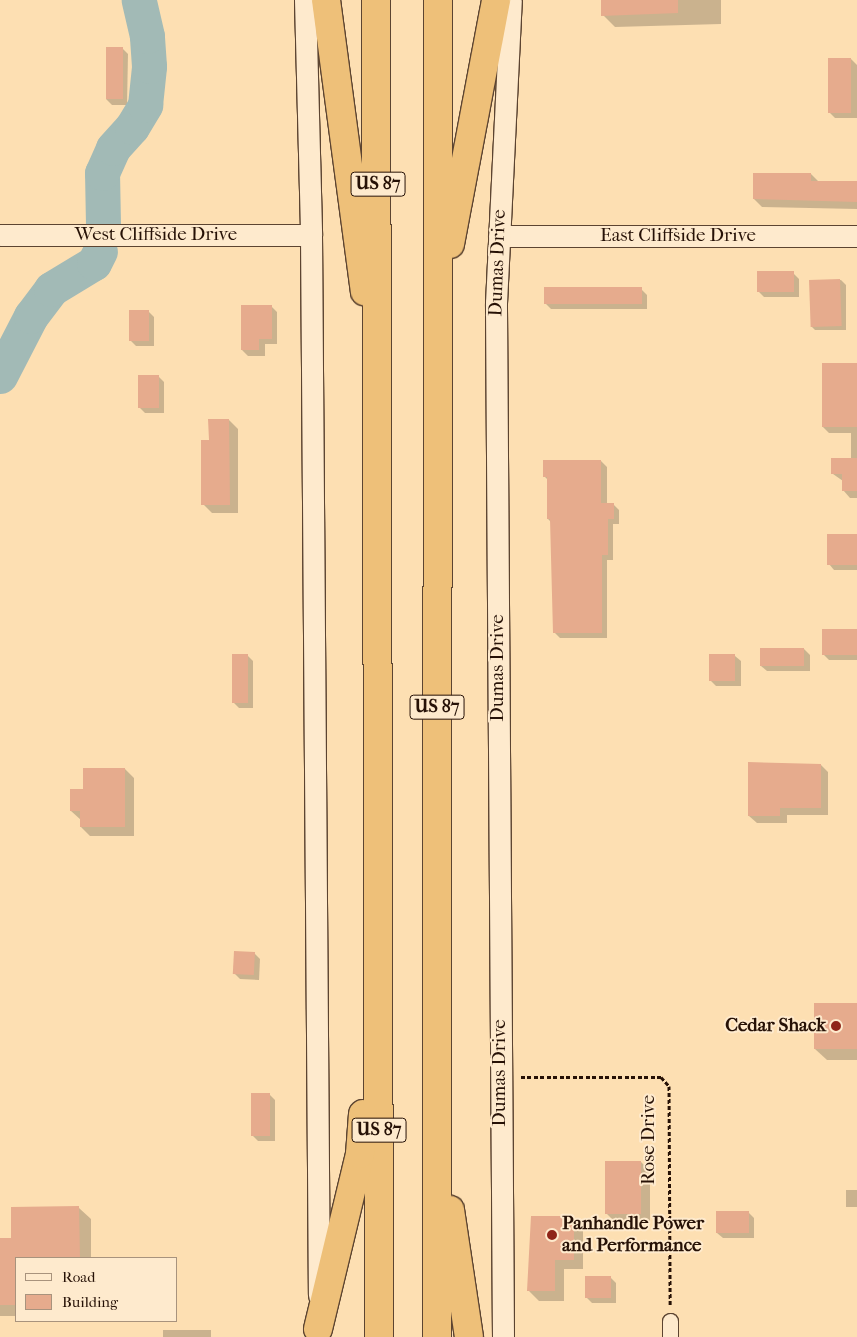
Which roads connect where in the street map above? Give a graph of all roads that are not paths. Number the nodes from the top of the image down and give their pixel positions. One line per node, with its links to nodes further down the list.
1 (305, 0): 8 (main road)
2 (326, 0): 12 (highway)
3 (376, 0): 12 (highway, US 87)
4 (438, 0): 11 (highway, US 87)
5 (496, 0): 11 (highway)
6 (511, 0): 9 (main road, Dumas Drive)
7 (0, 235): 8 (main road, West Cliffside Drive)
8 (311, 235): 16 (main road)
9 (499, 236): 10 (main road, East Cliffside Drive); 20 (main road, Dumas Drive)
10 (857, 236)
11 (438, 307): 14 (highway, US 87)
12 (379, 368): 13 (highway, US 87)
13 (380, 924): 16 (highway); 17 (highway, US 87)
14 (436, 1107): 18 (highway, US 87); 19 (highway)
15 (670, 1321): 21 (street)
16 (317, 1333)
17 (379, 1337)
18 (437, 1337)
19 (469, 1337)
20 (503, 1337)
21 (670, 1337)

